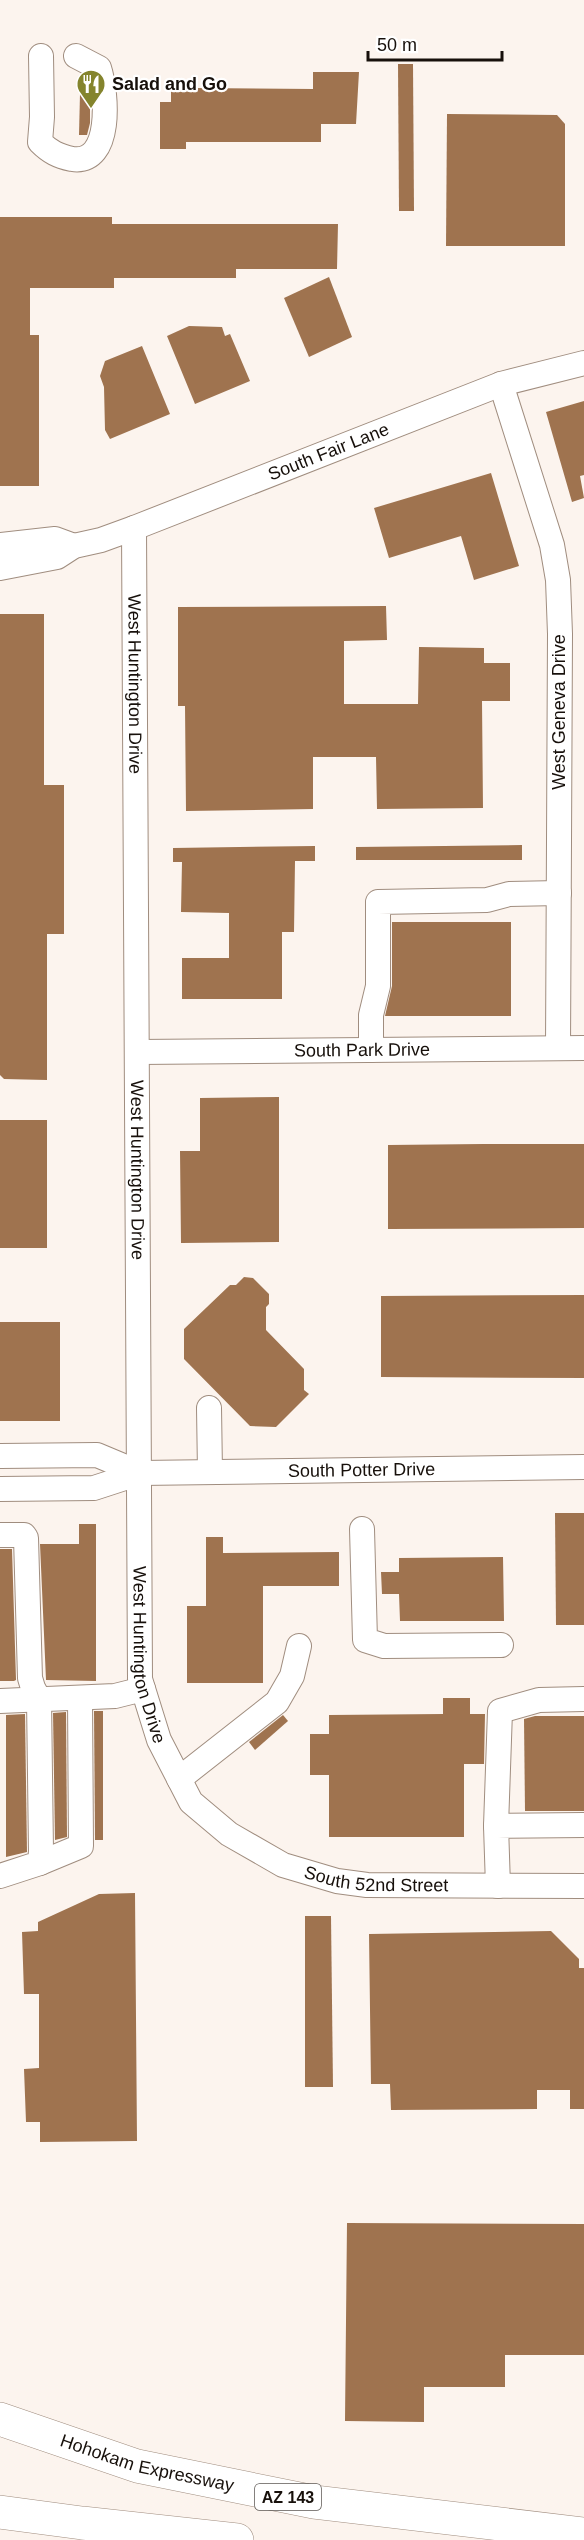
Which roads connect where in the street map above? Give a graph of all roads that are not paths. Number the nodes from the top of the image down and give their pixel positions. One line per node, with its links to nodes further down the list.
1 (41, 56): 2 (street)
2 (76, 56)
3 (584, 363): 4 (street, South Fair Lane)
4 (501, 384): 5 (street, South Fair Lane); 9 (street, West Geneva Drive)
5 (134, 528): 7 (street, South Fair Lane); 13 (street, West Huntington Drive)
6 (0, 545): 7 (street, South Fair Lane)
7 (74, 546): 8 (street, South Fair Lane)
8 (0, 568)
9 (559, 893): 10 (street, West Geneva Drive); 12 (street)
10 (558, 1048): 11 (street, South Park Drive); 12 (street, South Park Drive)
11 (584, 1048)
12 (371, 1050): 13 (street, South Park Drive)
13 (138, 1052): 18 (street, West Huntington Drive)
14 (209, 1408): 17 (street)
15 (0, 1456): 18 (street, South Potter Drive)
16 (584, 1467): 17 (street, South Potter Drive)
17 (210, 1472): 18 (street, South Potter Drive)
18 (140, 1473): 19 (street, South Potter Drive); 24 (street, West Huntington Drive)
19 (0, 1489)
20 (362, 1529): 22 (street)
21 (0, 1535): 26 (street)
22 (501, 1645)
23 (299, 1646): 29 (street)
24 (143, 1689): 25 (street); 29 (street, West Huntington Drive)
25 (80, 1698): 26 (street); 33 (street)
26 (39, 1699): 28 (street); 33 (street)
27 (584, 1699): 32 (street)
28 (0, 1701)
29 (179, 1779): 30 (street, West Huntington Drive)
30 (191, 1802): 35 (street, South 52nd Street)
31 (584, 1825): 32 (street)
32 (496, 1826): 35 (street)
33 (40, 1863): 34 (street)
34 (0, 1876)
35 (498, 1886): 36 (street, South 52nd Street)
36 (584, 1886)
37 (0, 2419): 39 (highway, Hohokam Expressway / AZ 143)
38 (0, 2512): 40 (highway)
39 (584, 2534)
40 (237, 2540)

